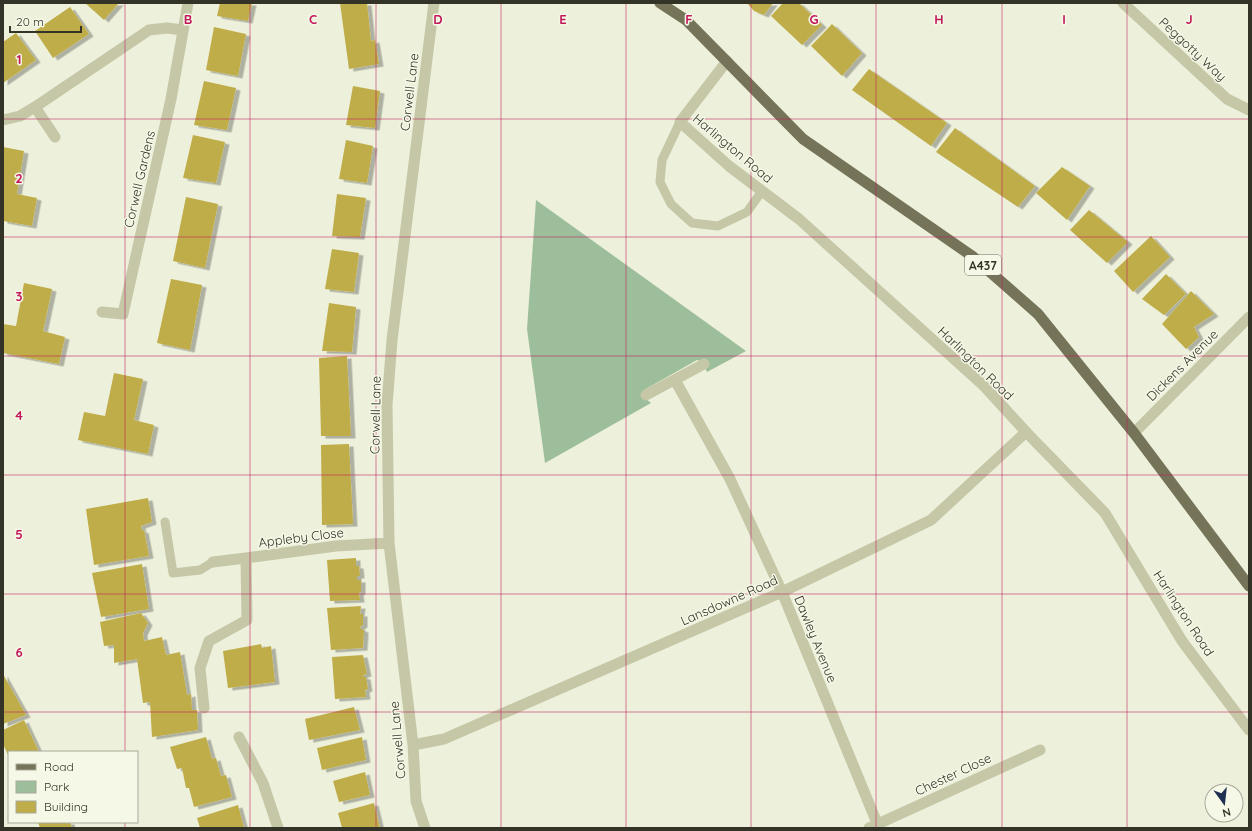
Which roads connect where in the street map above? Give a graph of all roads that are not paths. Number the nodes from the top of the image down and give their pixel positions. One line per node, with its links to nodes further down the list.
1 (188, 3): 5 (street, Corwell Gardens)
2 (434, 3): 21 (street, Corwell Lane)
3 (660, 3): 6 (main road, A437)
4 (1122, 3): 8 (street, Peggotty Way)
5 (182, 30): 7 (street); 13 (street, Corwell Gardens)
6 (727, 61): 10 (street, Harlington Road); 19 (main road, A437)
7 (35, 107): 9 (street); 11 (street)
8 (1249, 110)
9 (3, 120)
10 (680, 122): 12 (street, Harlington Road); 12 (lane)
11 (55, 137)
12 (762, 191): 18 (street, Harlington Road)
13 (102, 312)
14 (1249, 317): 19 (street, Dickens Avenue)
15 (704, 364): 16 (street)
16 (675, 380): 17 (street); 25 (street, Dawley Avenue)
17 (646, 395)
18 (1026, 432): 25 (street, Lansdowne Road); 27 (street, Harlington Road)
19 (1134, 433): 24 (main road, A437)
20 (165, 522): 23 (lane)
21 (389, 542): 22 (street, Appleby Close); 29 (street, Corwell Lane)
22 (246, 558): 23 (street); 26 (street, Appleby Close)
23 (213, 562)
24 (1249, 586)
25 (782, 592): 29 (street, Lansdowne Road); 31 (street, Dawley Avenue)
26 (204, 708)
27 (1249, 730)
28 (239, 737): 32 (street)
29 (413, 745): 33 (street, Corwell Lane)
30 (1040, 750): 31 (street, Chester Close)
31 (875, 827)
32 (278, 828)
33 (425, 828)

